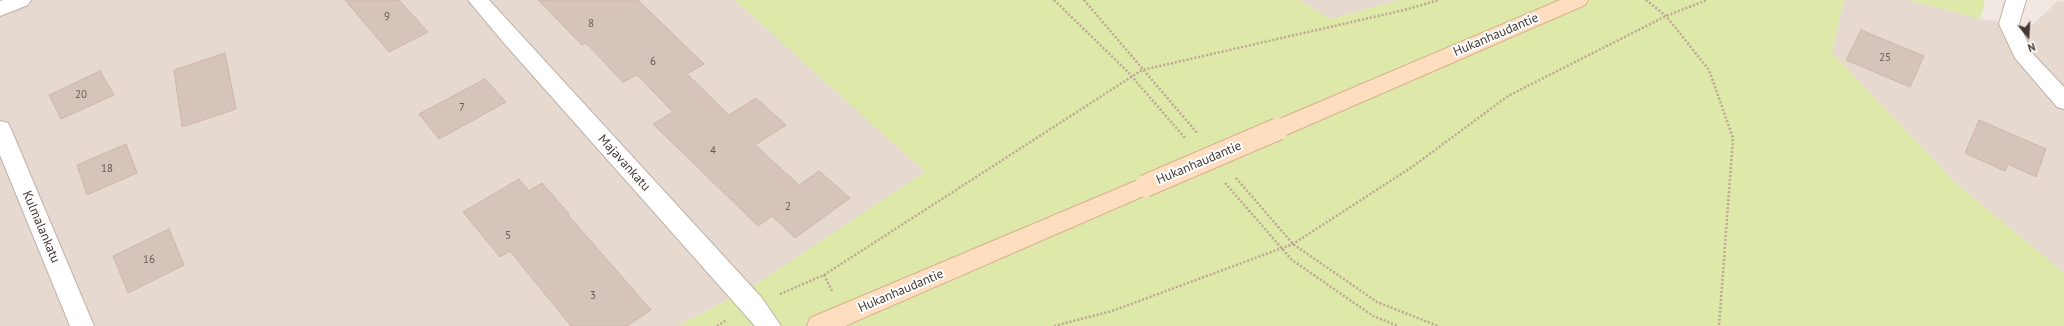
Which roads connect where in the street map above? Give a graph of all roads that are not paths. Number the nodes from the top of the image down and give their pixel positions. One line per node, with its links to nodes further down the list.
1 (21, 0): 5 (street)
2 (478, 0): 9 (street, Majavankatu)
3 (1578, 0): 10 (main road, Hukanhaudantie, bridge)
4 (2016, 0): 6 (street)
5 (0, 9)
6 (2064, 101)
7 (0, 129): 8 (street, Kulmalankatu)
8 (82, 326)
9 (769, 326)
10 (819, 326)

